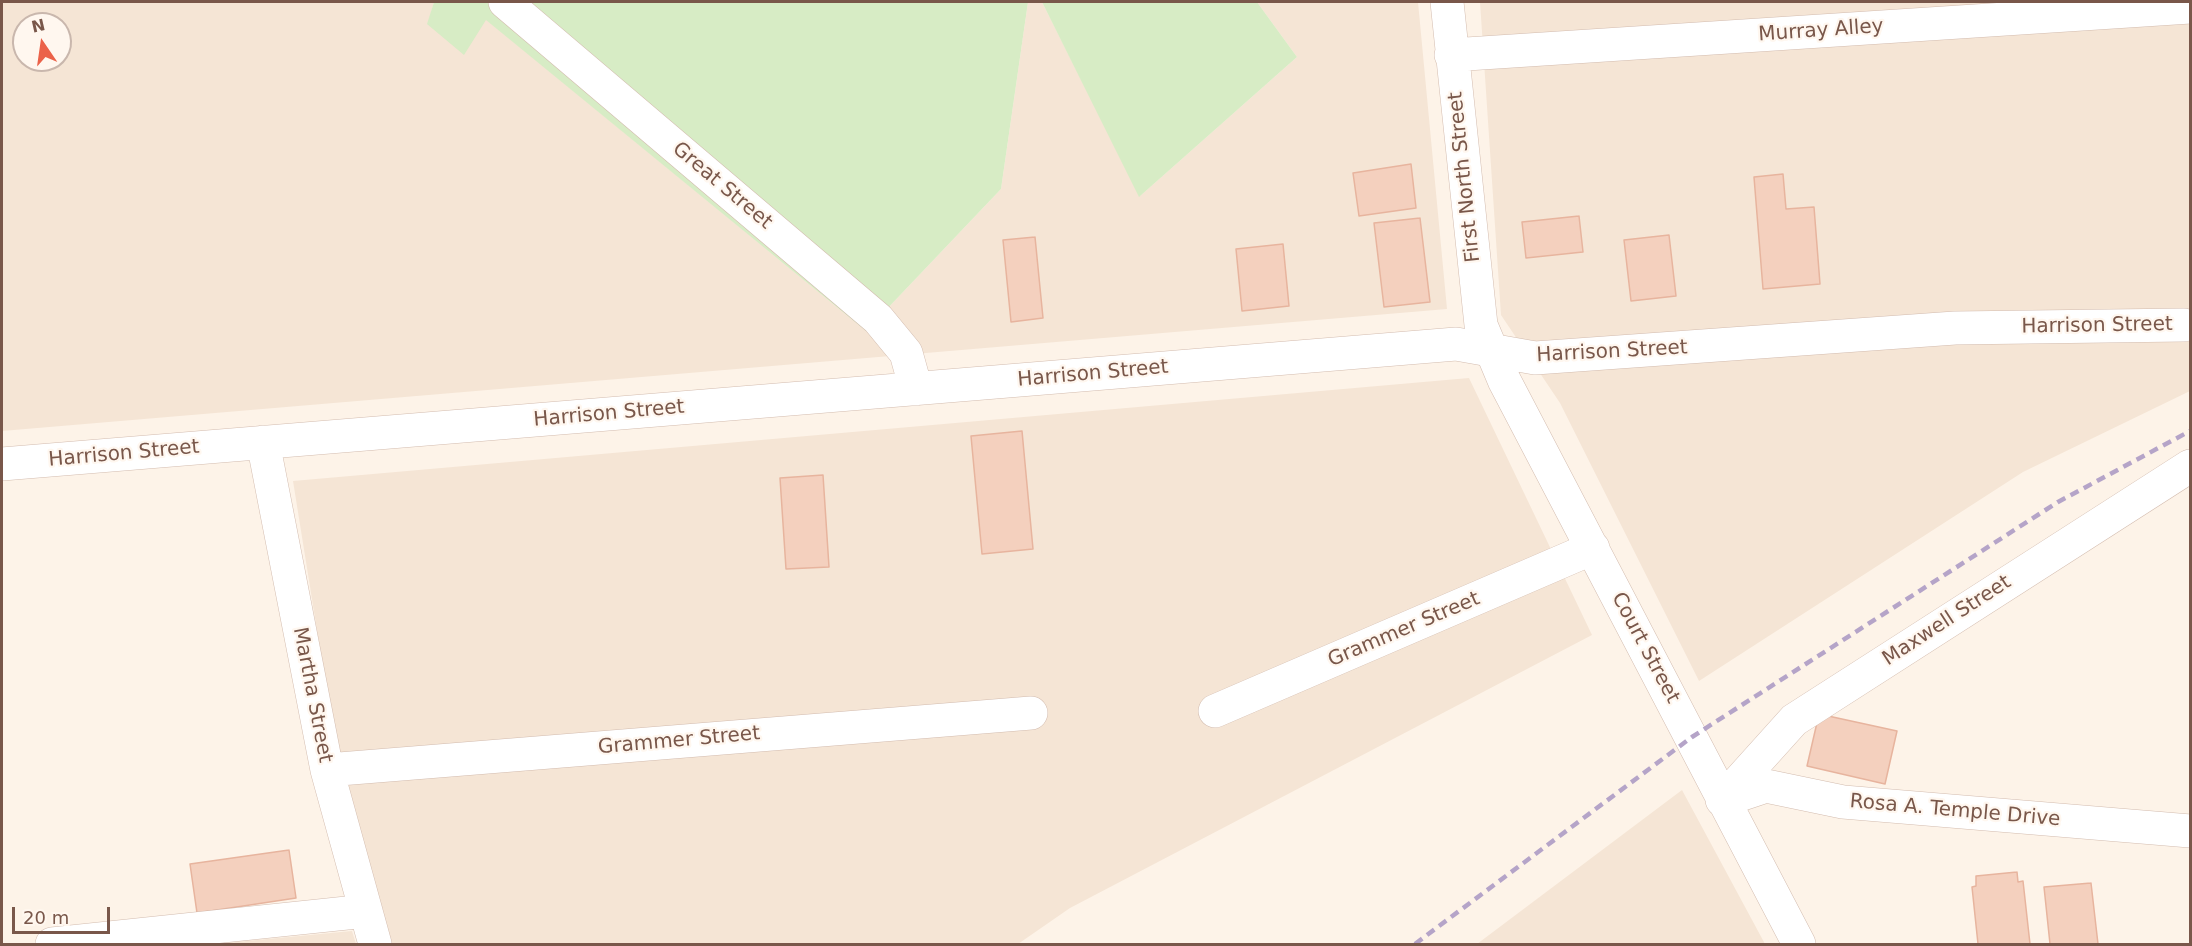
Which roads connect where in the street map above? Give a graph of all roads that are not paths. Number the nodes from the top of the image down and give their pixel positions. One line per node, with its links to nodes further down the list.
1 (505, 2): 7 (street, Great Street)
2 (1447, 2): 4 (street, First North Street)
3 (2190, 7): 4 (street, Murray Alley)
4 (1451, 55): 6 (street, First North Street)
5 (2184, 325): 6 (street, Harrison Street)
6 (1492, 350): 7 (street, Harrison Street); 11 (street, Court Street)
7 (916, 388): 8 (street, Harrison Street)
8 (263, 442): 9 (street, Harrison Street); 14 (street, Martha Street)
9 (2, 464)
10 (2190, 466): 15 (street, Maxwell Street)
11 (1593, 548): 12 (street, Grammer Street); 15 (street, Court Street)
12 (1215, 711)
13 (1031, 713): 14 (street, Grammer Street)
14 (327, 770): 17 (street, Martha Street)
15 (1722, 800): 16 (street, Rosa A. Temple Drive); 20 (street, Court Street)
16 (2190, 831)
17 (366, 911): 18 (street); 19 (street, Martha Street)
18 (52, 945)
19 (375, 945)
20 (1799, 945)

